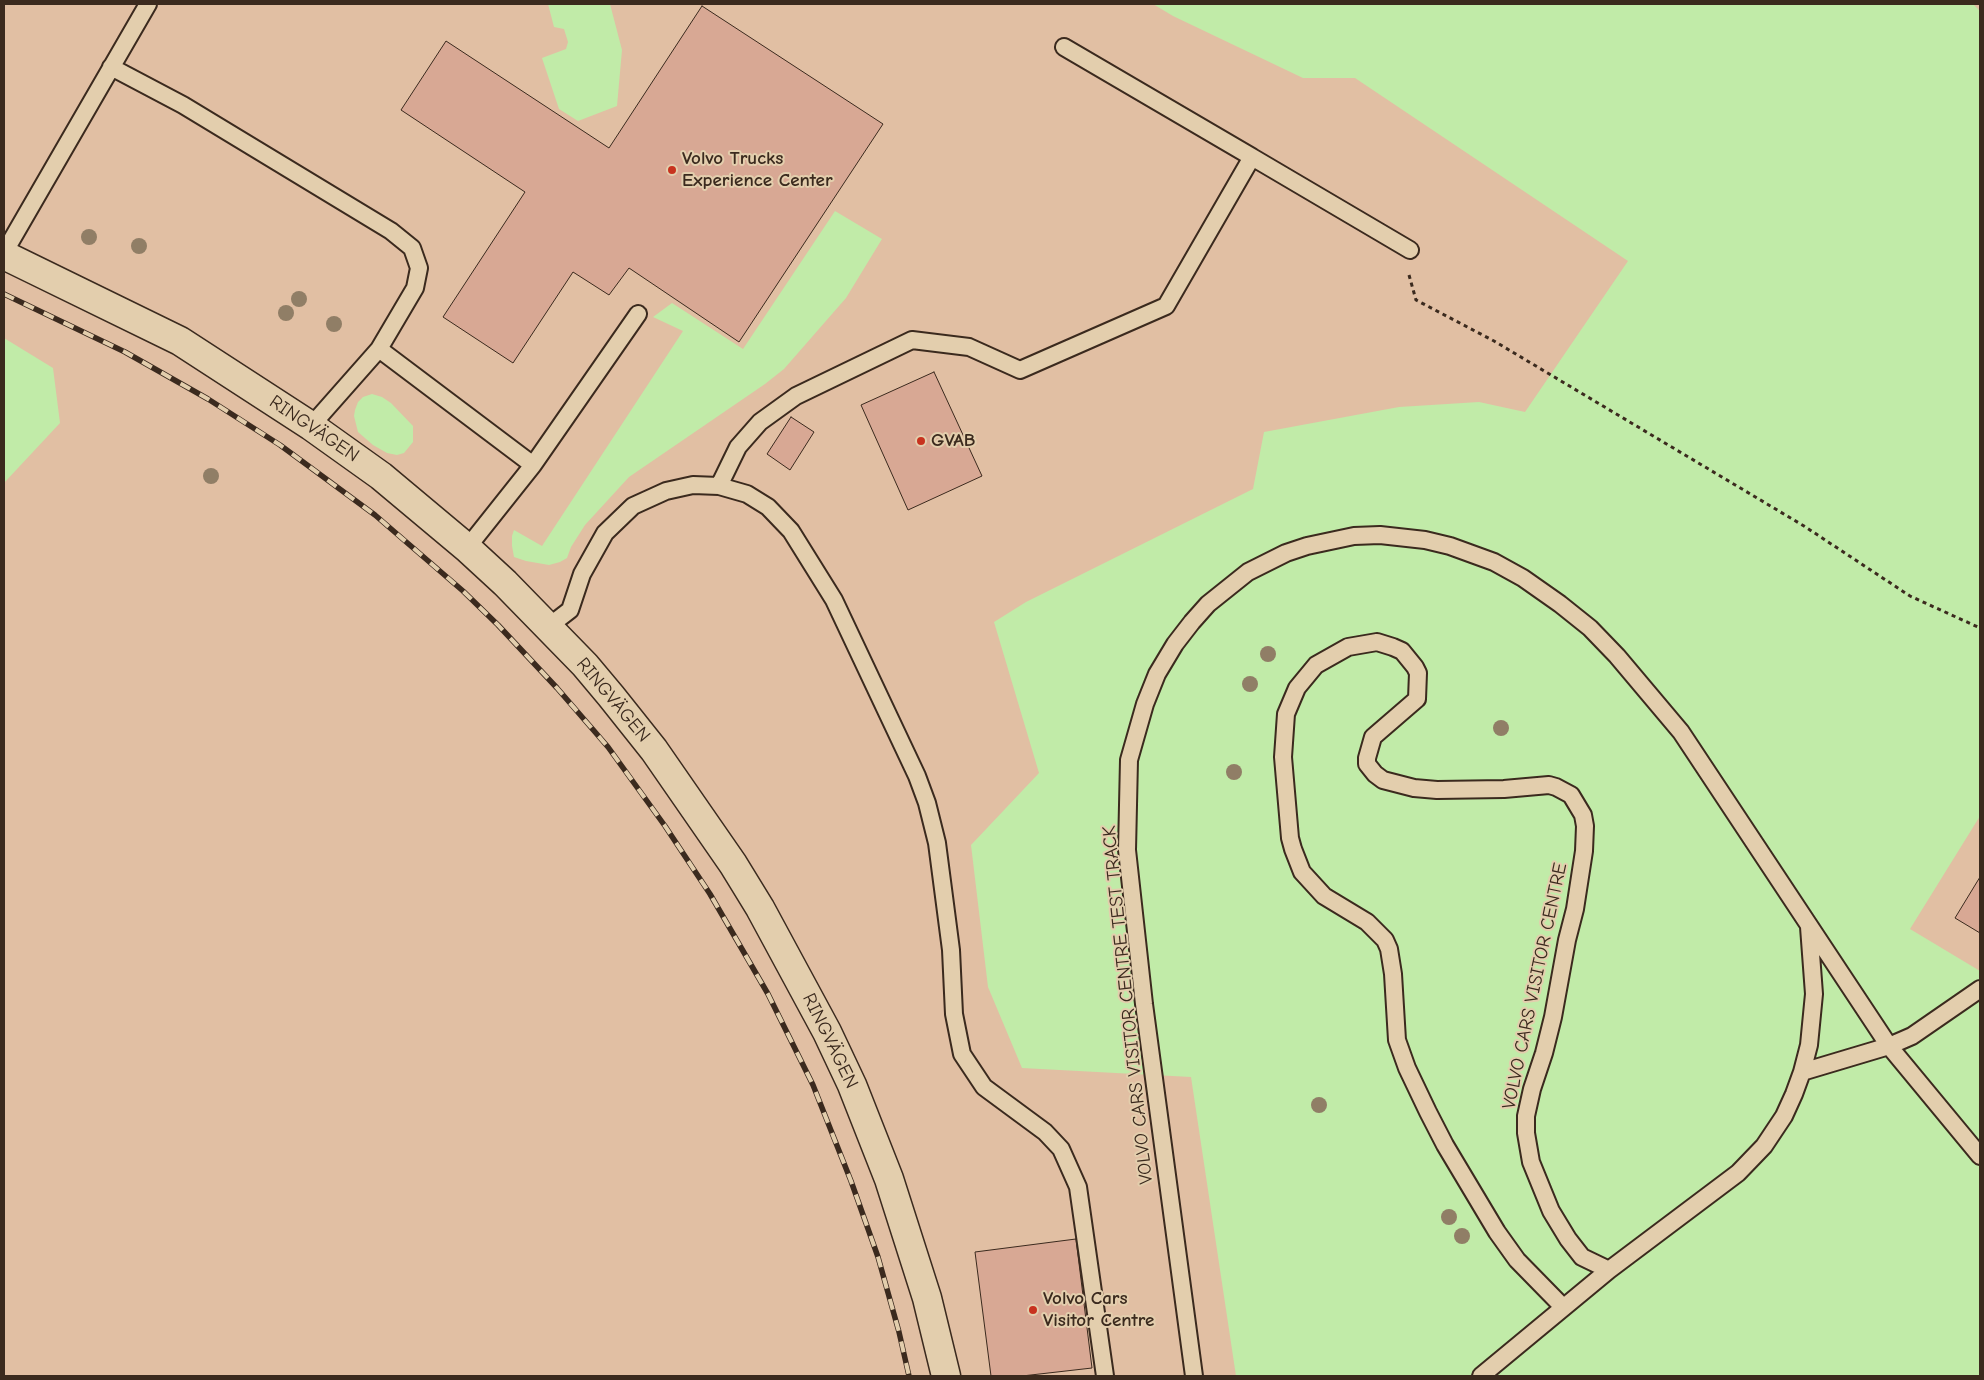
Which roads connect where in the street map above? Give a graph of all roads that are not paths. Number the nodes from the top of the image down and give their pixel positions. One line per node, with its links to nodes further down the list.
1 (148, 4): 3 (lane)
2 (1064, 47): 4 (lane)
3 (111, 67): 6 (lane); 8 (lane)
4 (1252, 157): 5 (lane); 11 (lane)
5 (1410, 250)
6 (4, 254): 9 (street, RINGVÄGEN)
7 (638, 314): 10 (lane)
8 (379, 349): 9 (lane); 10 (lane)
9 (311, 426): 12 (street, RINGVÄGEN)
10 (533, 465): 12 (lane)
11 (719, 486): 13 (lane); 22 (lane)
12 (467, 548): 13 (street, RINGVÄGEN)
13 (548, 627): 21 (street, RINGVÄGEN)
14 (1809, 925): 16 (lane, VOLVO CARS VISITOR CENTRE TEST TRACK); 17 (lane, VOLVO CARS VISITOR CENTRE TEST TRACK); 23 (lane, VOLVO CARS VISITOR CENTRE TEST TRACK)
15 (1980, 989): 16 (lane)
16 (1889, 1046): 17 (lane); 18 (lane, VOLVO CARS VISITOR CENTRE TEST TRACK)
17 (1802, 1072): 19 (lane)
18 (1980, 1156)
19 (1609, 1270): 20 (lane); 20 (lane, VOLVO CARS VISITOR CENTRE)
20 (1564, 1307): 24 (lane)
21 (946, 1376)
22 (1105, 1376)
23 (1194, 1376)
24 (1481, 1376)

